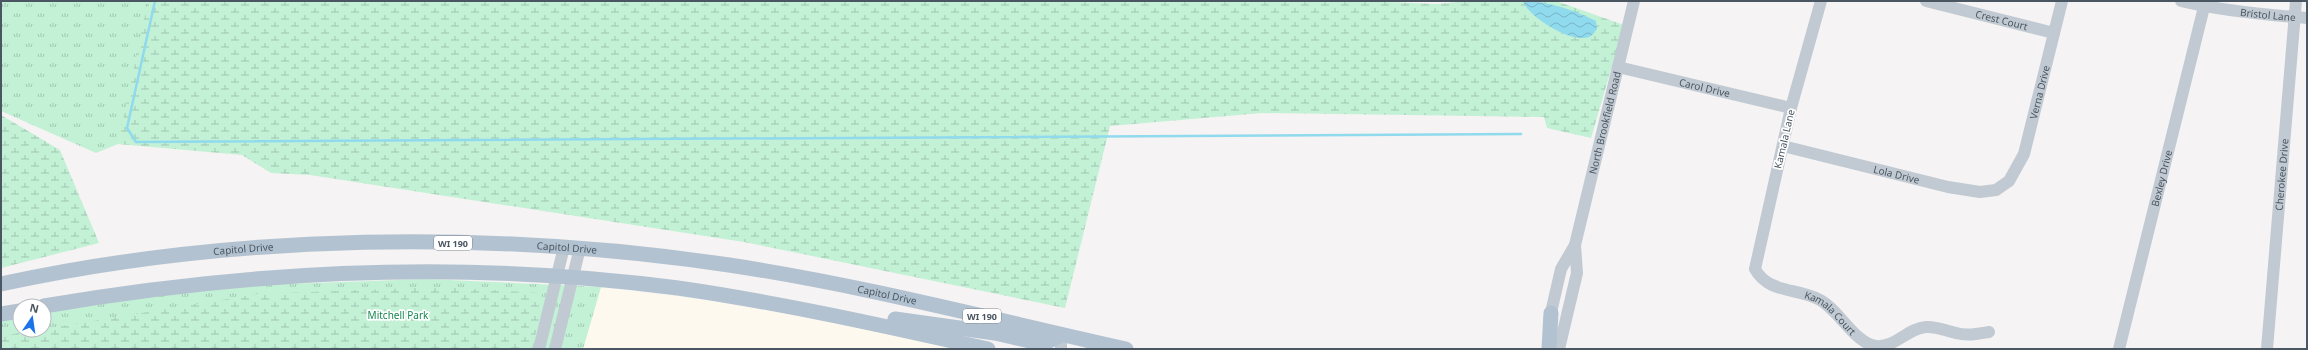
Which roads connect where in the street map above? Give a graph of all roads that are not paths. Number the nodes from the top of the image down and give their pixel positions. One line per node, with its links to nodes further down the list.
1 (1634, 1): 11 (street, North Brookfield Road)
2 (1820, 1): 12 (street, Kamala Lane)
3 (1926, 1): 10 (street, Crest Court)
4 (2062, 1): 10 (street, Verna Drive)
5 (2181, 1): 7 (street, Bristol Lane)
6 (2296, 1): 8 (street, Cherokee Drive)
7 (2204, 7): 8 (street, Bristol Lane); 37 (street, Bexley Drive)
8 (2294, 18): 9 (street, Bristol Lane); 38 (street, Cherokee Drive)
9 (2307, 18)
10 (2054, 33): 14 (street, Verna Drive)
11 (1618, 67): 12 (street, Carol Drive); 15 (street, North Brookfield Road)
12 (1791, 108): 13 (street, Kamala Lane)
13 (1783, 146): 14 (street, Lola Drive); 19 (street, Kamala Lane)
14 (2009, 181)
15 (1575, 245): 24 (street, North Brookfield Road); 36 (street, North Brookfield Road)
16 (564, 247): 17 (main road, Capitol Drive / WI 190); 18 (street); 21 (main road, Capitol Drive / WI 190)
17 (580, 248): 20 (street); 28 (main road, Capitol Drive / WI 190)
18 (557, 277): 20 (main road); 22 (main road); 29 (street)
19 (1760, 278): 27 (street, Kamala Court)
20 (572, 279): 26 (main road); 30 (street)
21 (1, 284)
22 (52, 305)
23 (12, 312): 25 (main road)
24 (1551, 313): 34 (street, North Brookfield Road); 35 (main road)
25 (1, 314)
26 (840, 317): 28 (main road); 31 (main road)
27 (1989, 332)
28 (1061, 342): 32 (street); 33 (main road, Capitol Drive / WI 190)
29 (539, 349)
30 (554, 349)
31 (988, 349)
32 (1049, 349)
33 (1126, 349)
34 (1542, 349)
35 (1548, 349)
36 (1559, 349)
37 (2119, 349)
38 (2267, 349)

